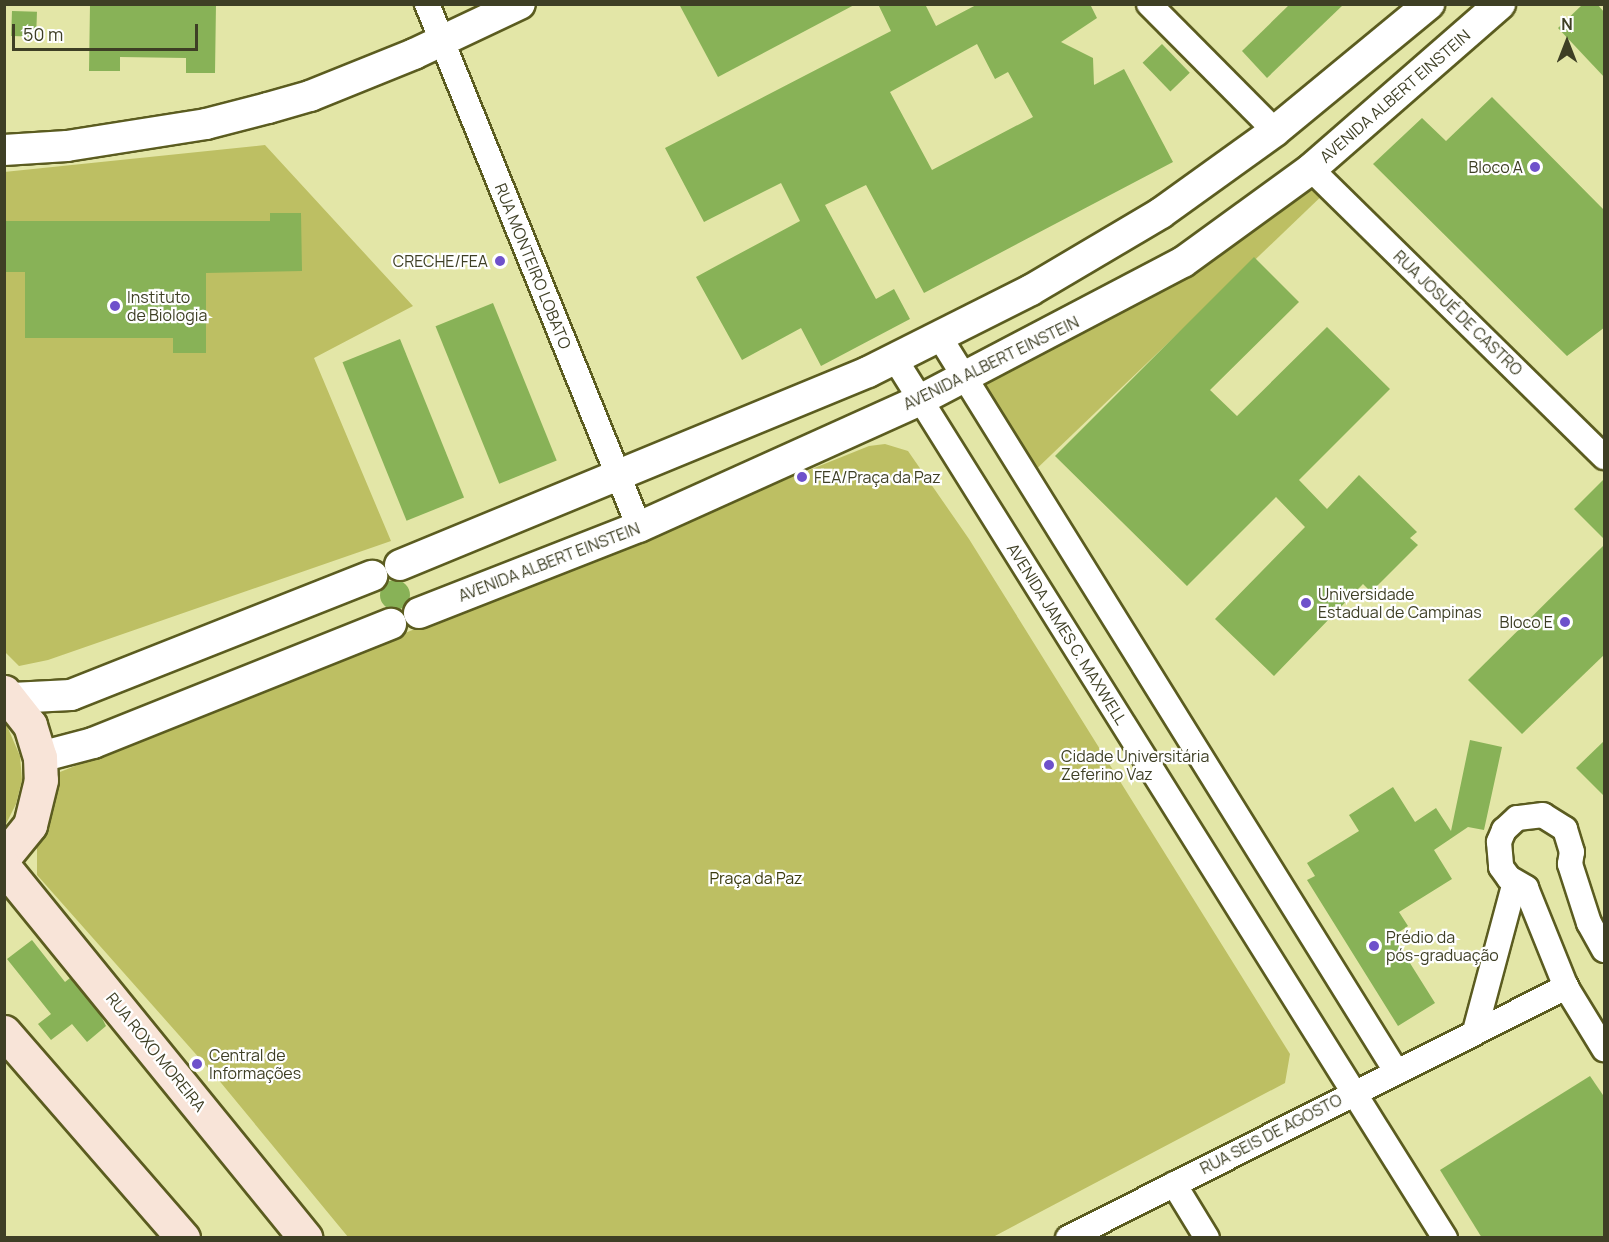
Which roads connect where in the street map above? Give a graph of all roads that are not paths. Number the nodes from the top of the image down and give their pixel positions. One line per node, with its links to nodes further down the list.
1 (427, 4): 6 (street, RUA MONTEIRO LOBATO)
2 (520, 4): 6 (street)
3 (1149, 4): 7 (street)
4 (1429, 4): 7 (street)
5 (1500, 4): 9 (street, AVENIDA ALBERT EINSTEIN)
6 (442, 43): 8 (street); 15 (street, RUA MONTEIRO LOBATO)
7 (1275, 132): 10 (street)
8 (4, 150)
9 (1311, 169): 12 (street, AVENIDA ALBERT EINSTEIN); 14 (street, RUA JOSUÉ DE CASTRO)
10 (939, 336): 11 (street); 12 (street)
11 (895, 359): 13 (street, AVENIDA JAMES C. MAXWELL); 15 (street)
12 (964, 377): 13 (street, AVENIDA ALBERT EINSTEIN); 31 (street)
13 (920, 400): 16 (street, AVENIDA ALBERT EINSTEIN); 32 (street, AVENIDA JAMES C. MAXWELL)
14 (1605, 457)
15 (619, 476): 16 (street, RUA MONTEIRO LOBATO); 17 (street)
16 (639, 527): 19 (street, AVENIDA ALBERT EINSTEIN)
17 (400, 565)
18 (372, 576): 21 (street)
19 (419, 613)
20 (391, 624): 22 (street)
21 (8, 695): 22 (main road)
22 (40, 757): 23 (main road)
23 (4, 857)
24 (4, 867): 34 (main road, RUA ROXO MOREIRA)
25 (1521, 885): 26 (street); 27 (street); 28 (street)
26 (1605, 950)
27 (1566, 987): 28 (street, RUA SEIS DE AGOSTO); 30 (street)
28 (1475, 1031): 31 (street, RUA SEIS DE AGOSTO)
29 (4, 1032): 35 (main road)
30 (1605, 1049)
31 (1396, 1071): 32 (street, RUA SEIS DE AGOSTO)
32 (1354, 1092): 33 (street, RUA SEIS DE AGOSTO); 38 (street, AVENIDA JAMES C. MAXWELL)
33 (1174, 1184): 36 (street, RUA SEIS DE AGOSTO); 37 (street)
34 (300, 1235)
35 (183, 1238)
36 (1068, 1238)
37 (1207, 1238)
38 (1445, 1238)

